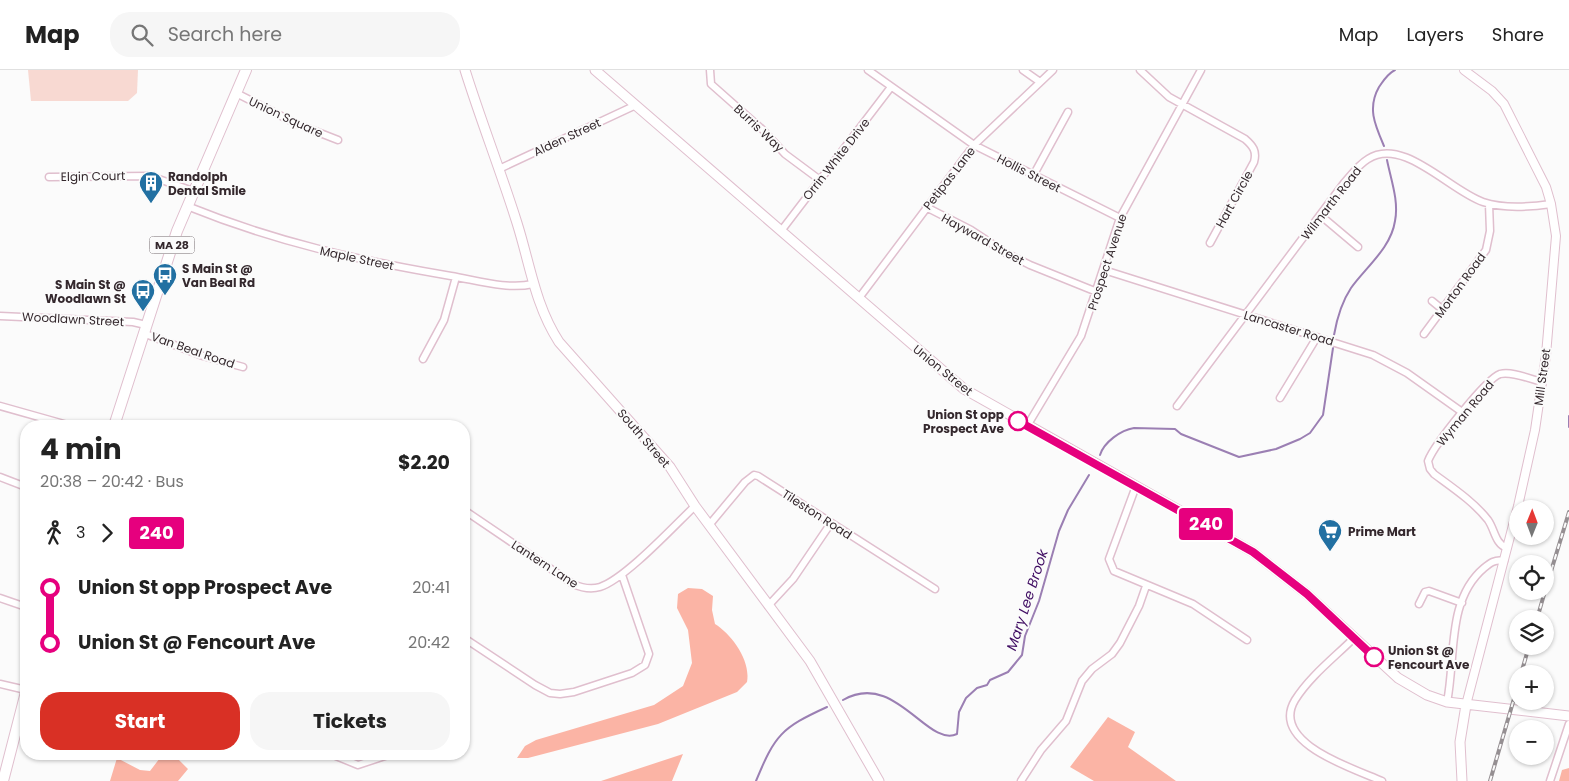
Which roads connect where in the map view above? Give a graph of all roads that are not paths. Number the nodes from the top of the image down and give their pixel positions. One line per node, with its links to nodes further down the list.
1 (246, 70): 13 (main road, MA 28)
2 (465, 70): 19 (main road, South Street)
3 (595, 70): 14 (main road, Union Street)
4 (710, 70): 22 (street, Burris Way)
5 (868, 70): 12 (street, Hollis Street)
6 (1023, 70): 11 (street)
7 (1053, 70): 11 (street, Petipas Lane)
8 (1140, 70): 15 (street)
9 (1201, 70): 15 (street, Prospect Avenue)
10 (1467, 71): 25 (street, Mill Street)
11 (1040, 82): 18 (street, Petipas Lane)
12 (892, 87): 18 (street, Hollis Street); 22 (street, Orrin White Drive)
13 (236, 94): 17 (street, Union Square); 23 (main road, MA 28)
14 (636, 105): 19 (street, Alden Street); 30 (main road, Union Street)
15 (1182, 106): 29 (street, Prospect Avenue); 31 (street, Hart Circle)
16 (1068, 112): 20 (street)
17 (338, 140)
18 (974, 145): 20 (street, Hollis Street); 27 (street, Petipas Lane)
19 (499, 169): 35 (main road, South Street)
20 (1033, 176): 29 (street, Hollis Street)
21 (49, 177): 23 (street, Elgin Court)
22 (820, 180): 30 (street, Orrin White Drive)
23 (193, 191): 26 (main road, MA 28)
24 (1489, 204): 25 (street, Wilmarth Road); 28 (street, Wilmarth Road); 39 (street, Morton Road)
25 (1551, 204): 47 (street, Mill Street)
26 (187, 206): 34 (street, Maple Street); 42 (main road, MA 28)
27 (926, 207): 36 (street, Hayward Street); 37 (street, Petipas Lane)
28 (1320, 215): 32 (street); 40 (street, Wilmarth Road)
29 (1120, 218): 33 (street, Prospect Avenue)
30 (781, 231): 37 (main road, Union Street)
31 (1210, 243)
32 (1358, 247)
33 (1104, 270): 36 (street, Prospect Avenue); 40 (street, Lancaster Road)
34 (456, 277): 35 (street, Maple Street); 45 (street)
35 (533, 284): 58 (main road, South Street)
36 (1097, 292): 54 (street, Prospect Avenue)
37 (859, 298): 54 (main road, Union Street)
38 (1432, 301): 39 (street)
39 (1442, 310): 43 (street, Morton Road)
40 (1246, 315): 44 (street, Lancaster Road); 50 (street, Wilmarth Road)
41 (0, 316): 42 (street, Woodlawn Street)
42 (145, 329): 46 (street, Van Beal Road); 53 (main road, MA 28)
43 (1424, 334)
44 (1317, 337): 48 (street); 51 (street, Lancaster Road)
45 (423, 359)
46 (243, 367)
47 (1542, 382): 51 (street, Wyman Road); 62 (street, Mill Street)
48 (1280, 398)
49 (0, 406): 52 (street)
50 (1177, 406)
51 (1462, 412): 62 (street, Wyman Road)
52 (50, 420)
53 (116, 420)
54 (1027, 426): 57 (main road, Union Street)
55 (0, 477): 56 (street)
56 (20, 485)
57 (1136, 486): 65 (street); 72 (main road, Union Street)
58 (695, 506): 61 (main road, South Street); 64 (street, Lantern Lane)
59 (470, 514): 64 (street, Lantern Lane)
60 (831, 523): 61 (street, Tileston Road); 66 (street, Tileston Road); 71 (street)
61 (710, 524): 71 (main road, South Street)
62 (1507, 548): 63 (street, Mill Street)
63 (1504, 560): 68 (street); 78 (street, Mill Street)
64 (622, 575): 74 (street)
65 (1146, 586): 73 (street); 86 (street)
66 (935, 589)
67 (0, 598): 70 (street)
68 (1462, 603): 69 (street); 77 (street)
69 (1419, 604)
70 (20, 605)
71 (768, 606): 85 (main road, South Street)
72 (1354, 638): 77 (main road, Union Street); 87 (street)
73 (1247, 640)
74 (470, 642)
75 (0, 684): 76 (street)
76 (20, 689)
77 (1446, 702): 78 (main road, Union Street)
78 (1466, 705): 80 (main road, Union Street); 88 (main road)
79 (20, 713): 84 (main road)
80 (1569, 716)
81 (1569, 724): 89 (street)
82 (346, 760): 83 (street)
83 (373, 760)
84 (3, 775)
85 (879, 781)
86 (1021, 781)
87 (1382, 781)
88 (1462, 781)
89 (1550, 781)

